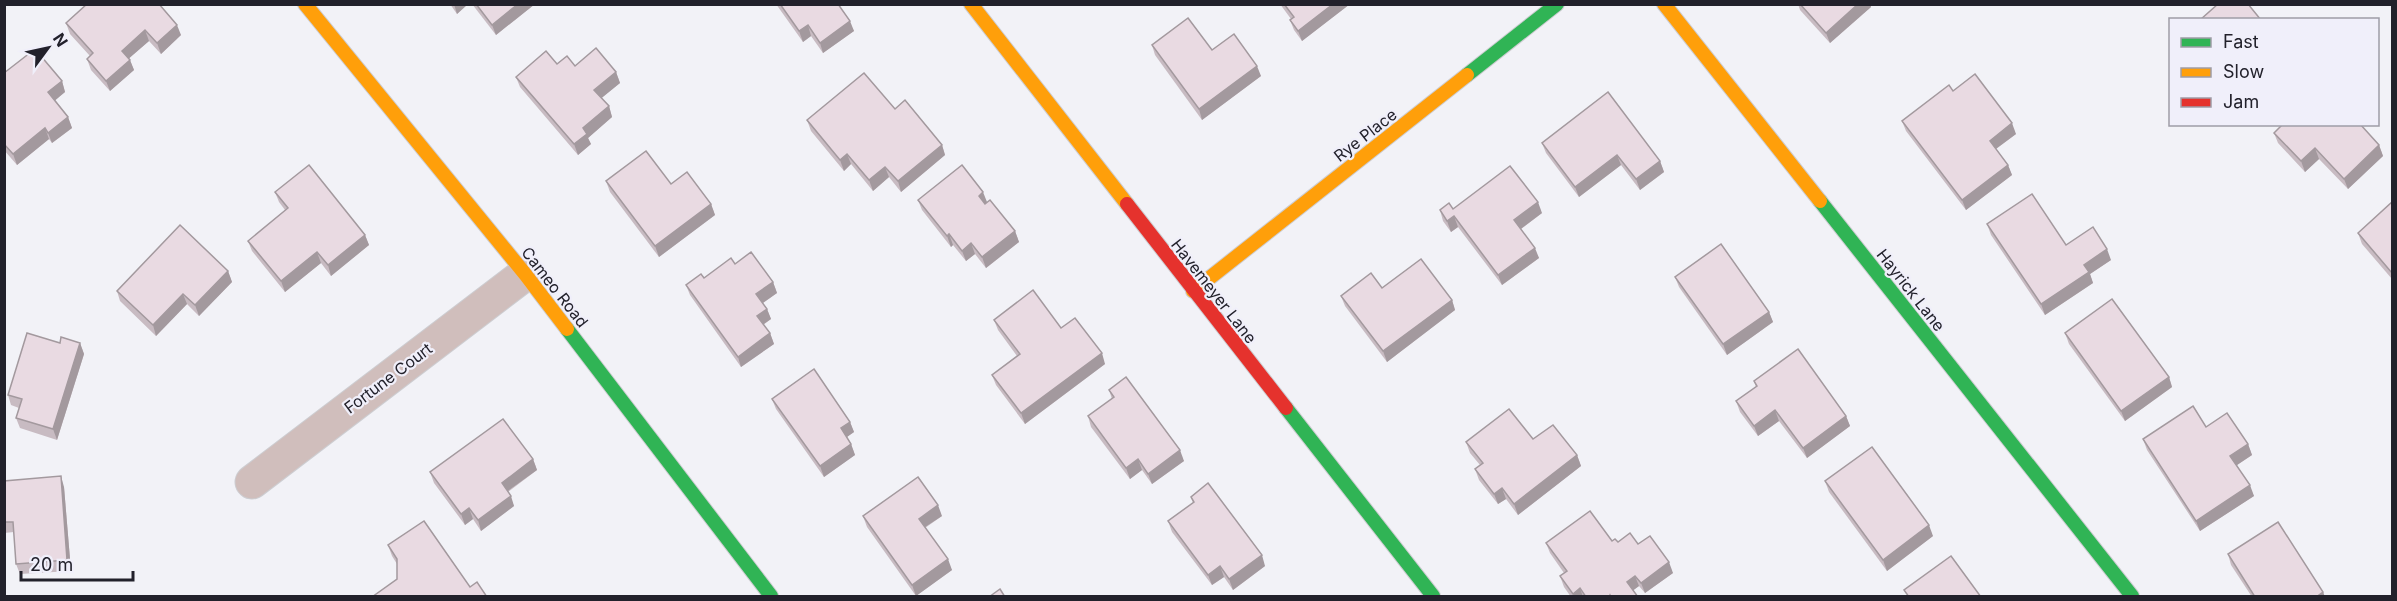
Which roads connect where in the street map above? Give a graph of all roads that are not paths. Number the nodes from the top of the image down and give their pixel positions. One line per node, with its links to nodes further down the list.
1 (305, 4): 5 (street, Cameo Road)
2 (971, 4): 6 (street, Havemeyer Lane)
3 (1557, 4): 6 (street, Rye Place)
4 (1664, 4): 10 (street, Hayrick Lane)
5 (525, 274): 7 (street, Fortune Court); 8 (street, Cameo Road)
6 (1194, 291): 9 (street, Havemeyer Lane)
7 (252, 482)
8 (771, 597)
9 (1433, 597)
10 (2132, 597)

